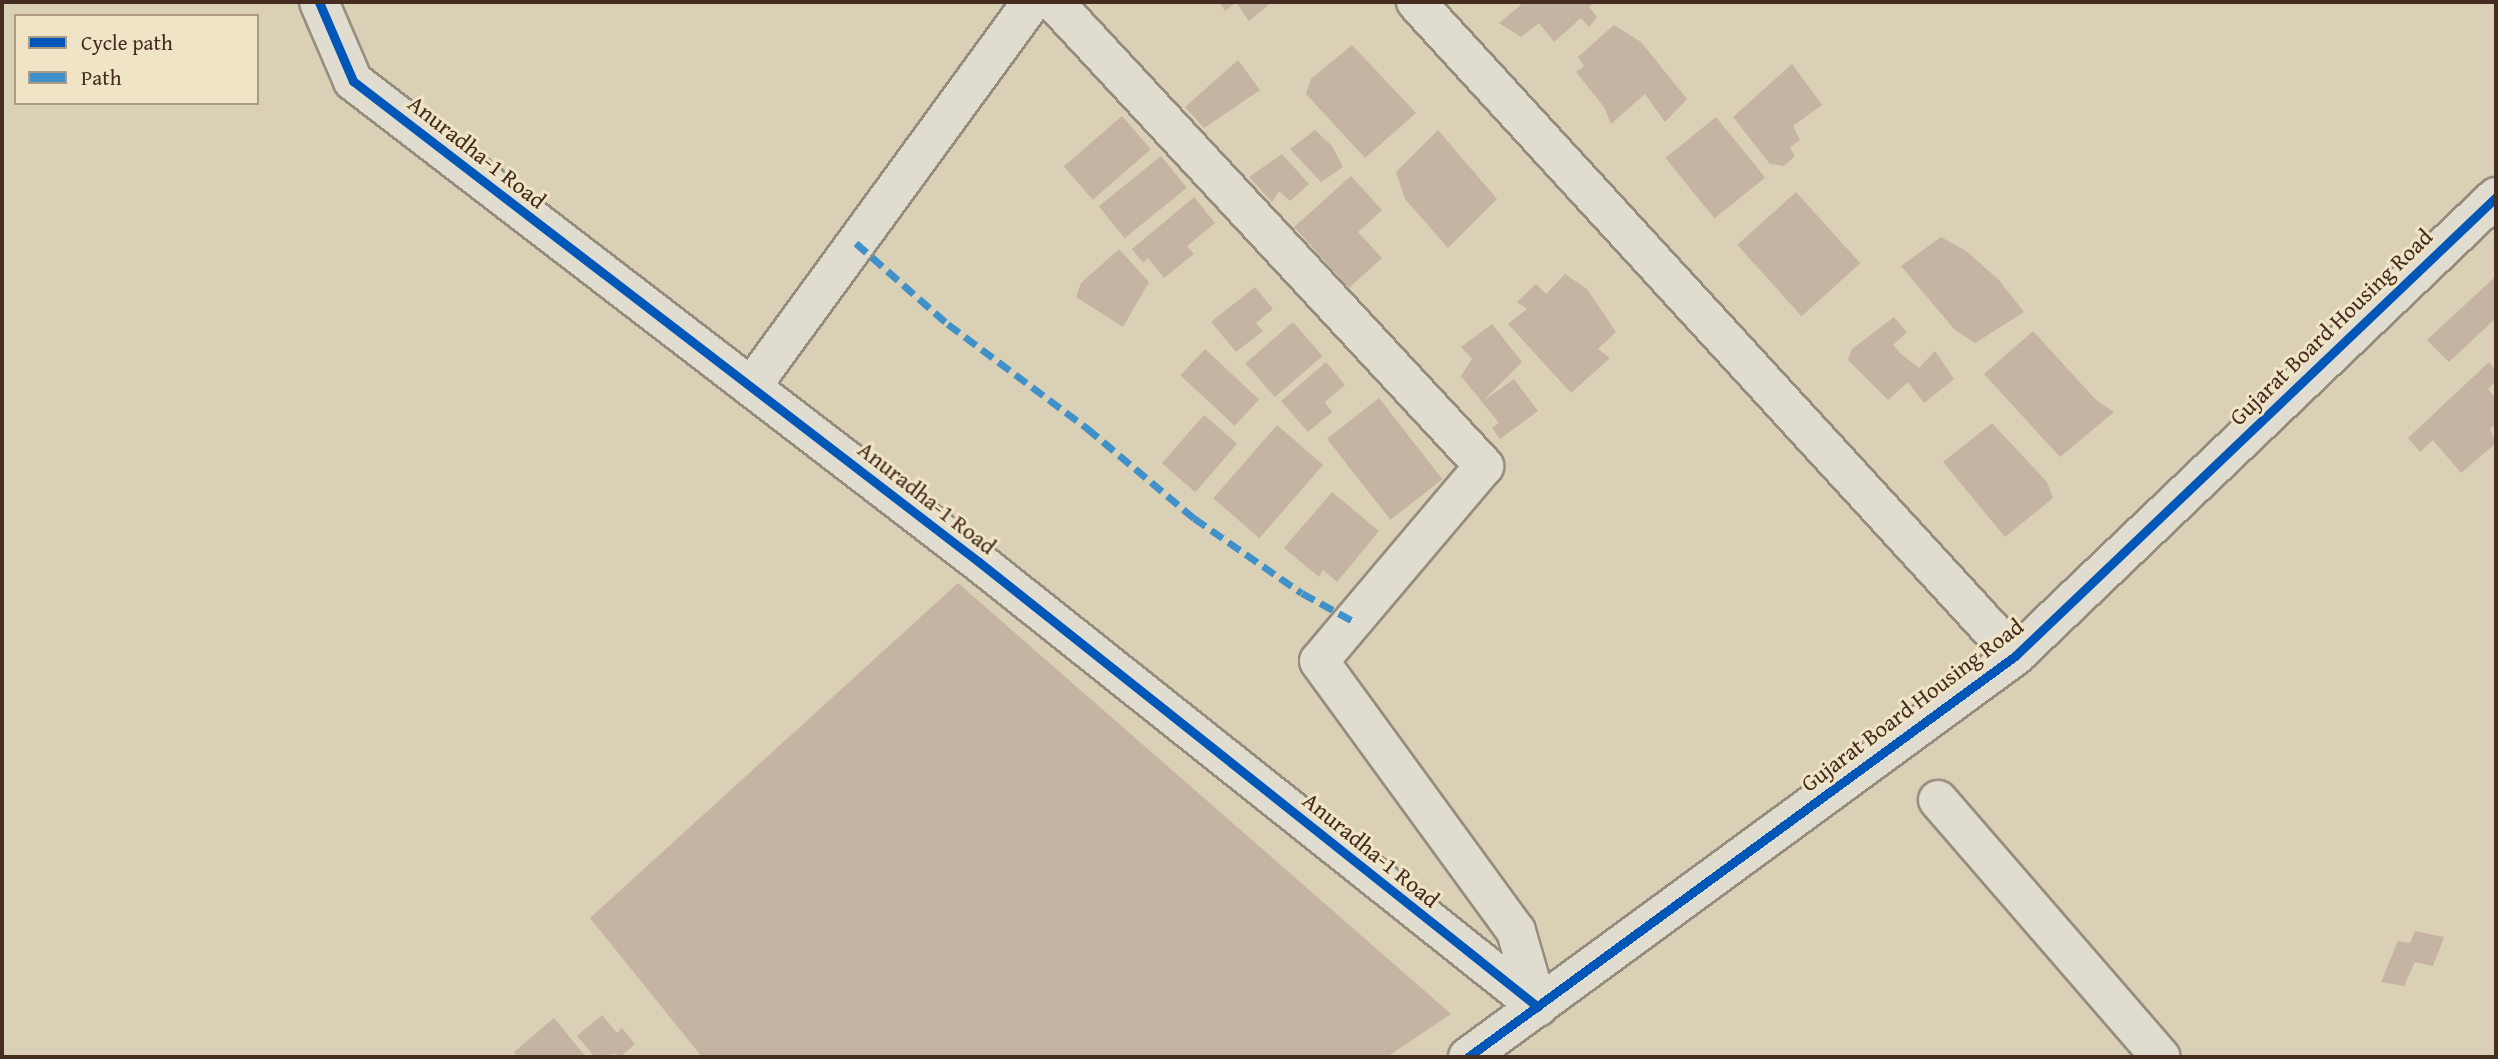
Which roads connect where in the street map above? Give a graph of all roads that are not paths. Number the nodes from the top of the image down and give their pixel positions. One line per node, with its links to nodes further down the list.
1 (319, 2): 6 (street, Anuradha-1 Road)
2 (1032, 2): 6 (street)
3 (1054, 2): 9 (street)
4 (1416, 2): 7 (street)
5 (2496, 197): 7 (street, Gujarat Board Housing Road)
6 (751, 387): 9 (street, Anuradha-1 Road)
7 (2015, 656): 9 (street, Gujarat Board Housing Road)
8 (1938, 800): 11 (street)
9 (1538, 1007): 10 (street, Gujarat Board Housing Road)
10 (1468, 1057)
11 (2161, 1057)

